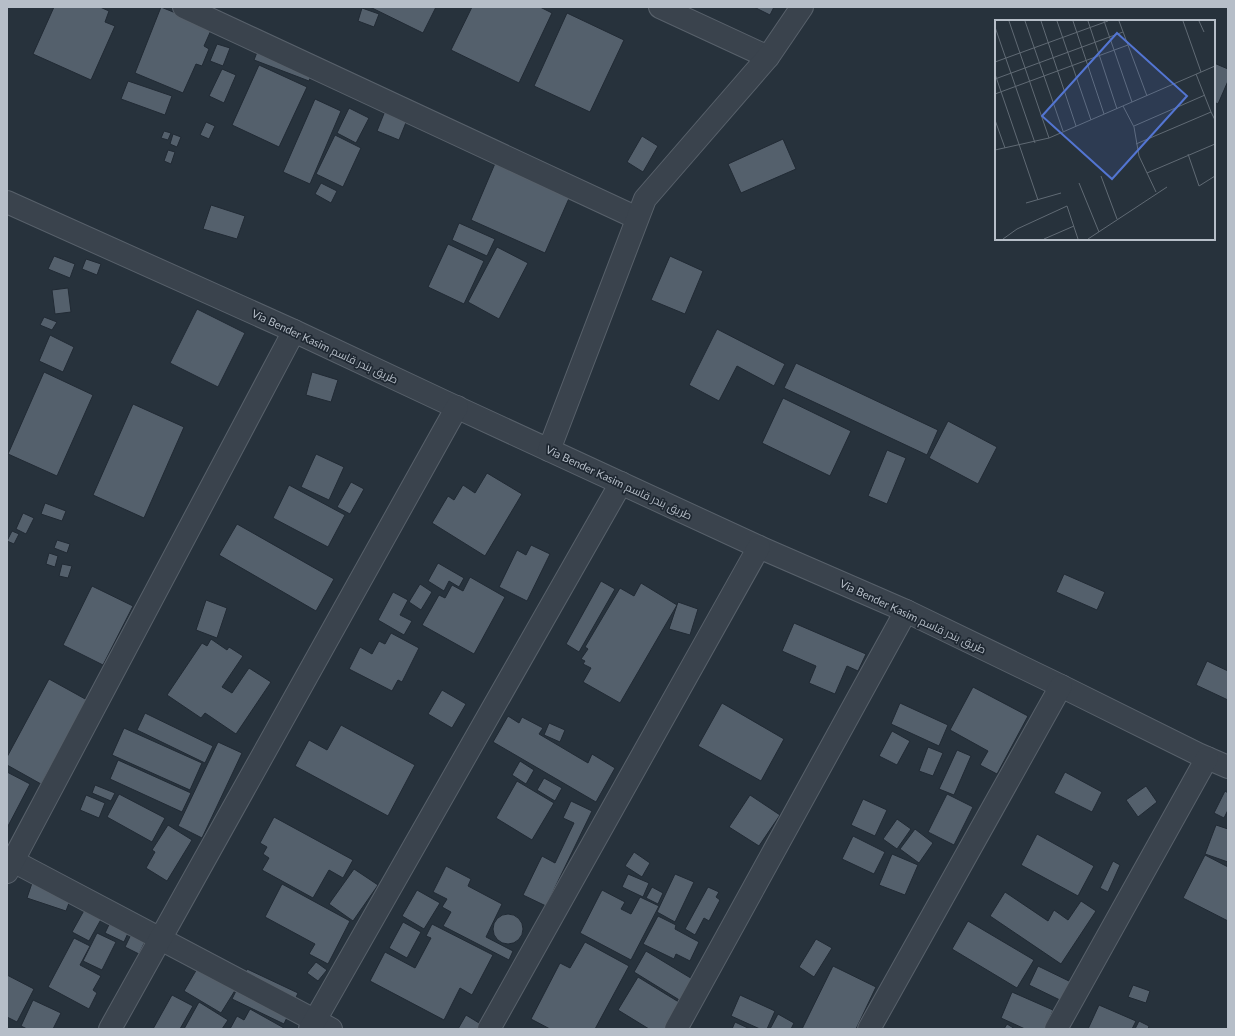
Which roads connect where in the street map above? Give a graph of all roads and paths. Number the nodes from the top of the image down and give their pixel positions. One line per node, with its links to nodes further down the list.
1 (184, 7): 6 (street)
2 (660, 7): 4 (street)
3 (802, 7): 4 (street)
4 (768, 57): 6 (street)
5 (7, 202): 7 (street, Via Bender Kasim طريق بندر قاسم)
6 (637, 218): 9 (street)
7 (294, 331): 8 (street, Via Bender Kasim طريق بندر قاسم); 16 (street)
8 (457, 408): 9 (street, Via Bender Kasim طريق بندر قاسم); 17 (street)
9 (549, 450): 10 (street, Via Bender Kasim طريق بندر قاسم)
10 (621, 483): 11 (street, Via Bender Kasim طريق بندر قاسم); 18 (street)
11 (759, 547): 12 (street, Via Bender Kasim طريق بندر قاسم); 20 (street)
12 (906, 611): 13 (street, Via Bender Kasim طريق بندر قاسم); 21 (street)
13 (1061, 686): 14 (street, Via Bender Kasim طريق بندر قاسم); 22 (street)
14 (1207, 758): 15 (street, Via Bender Kasim طريق بندر قاسم); 23 (street)
15 (1228, 767)
16 (10, 867): 17 (street)
17 (160, 939): 18 (street); 19 (street)
18 (318, 1026)
19 (110, 1029)
20 (489, 1029)
21 (676, 1029)
22 (869, 1029)
23 (1056, 1029)

